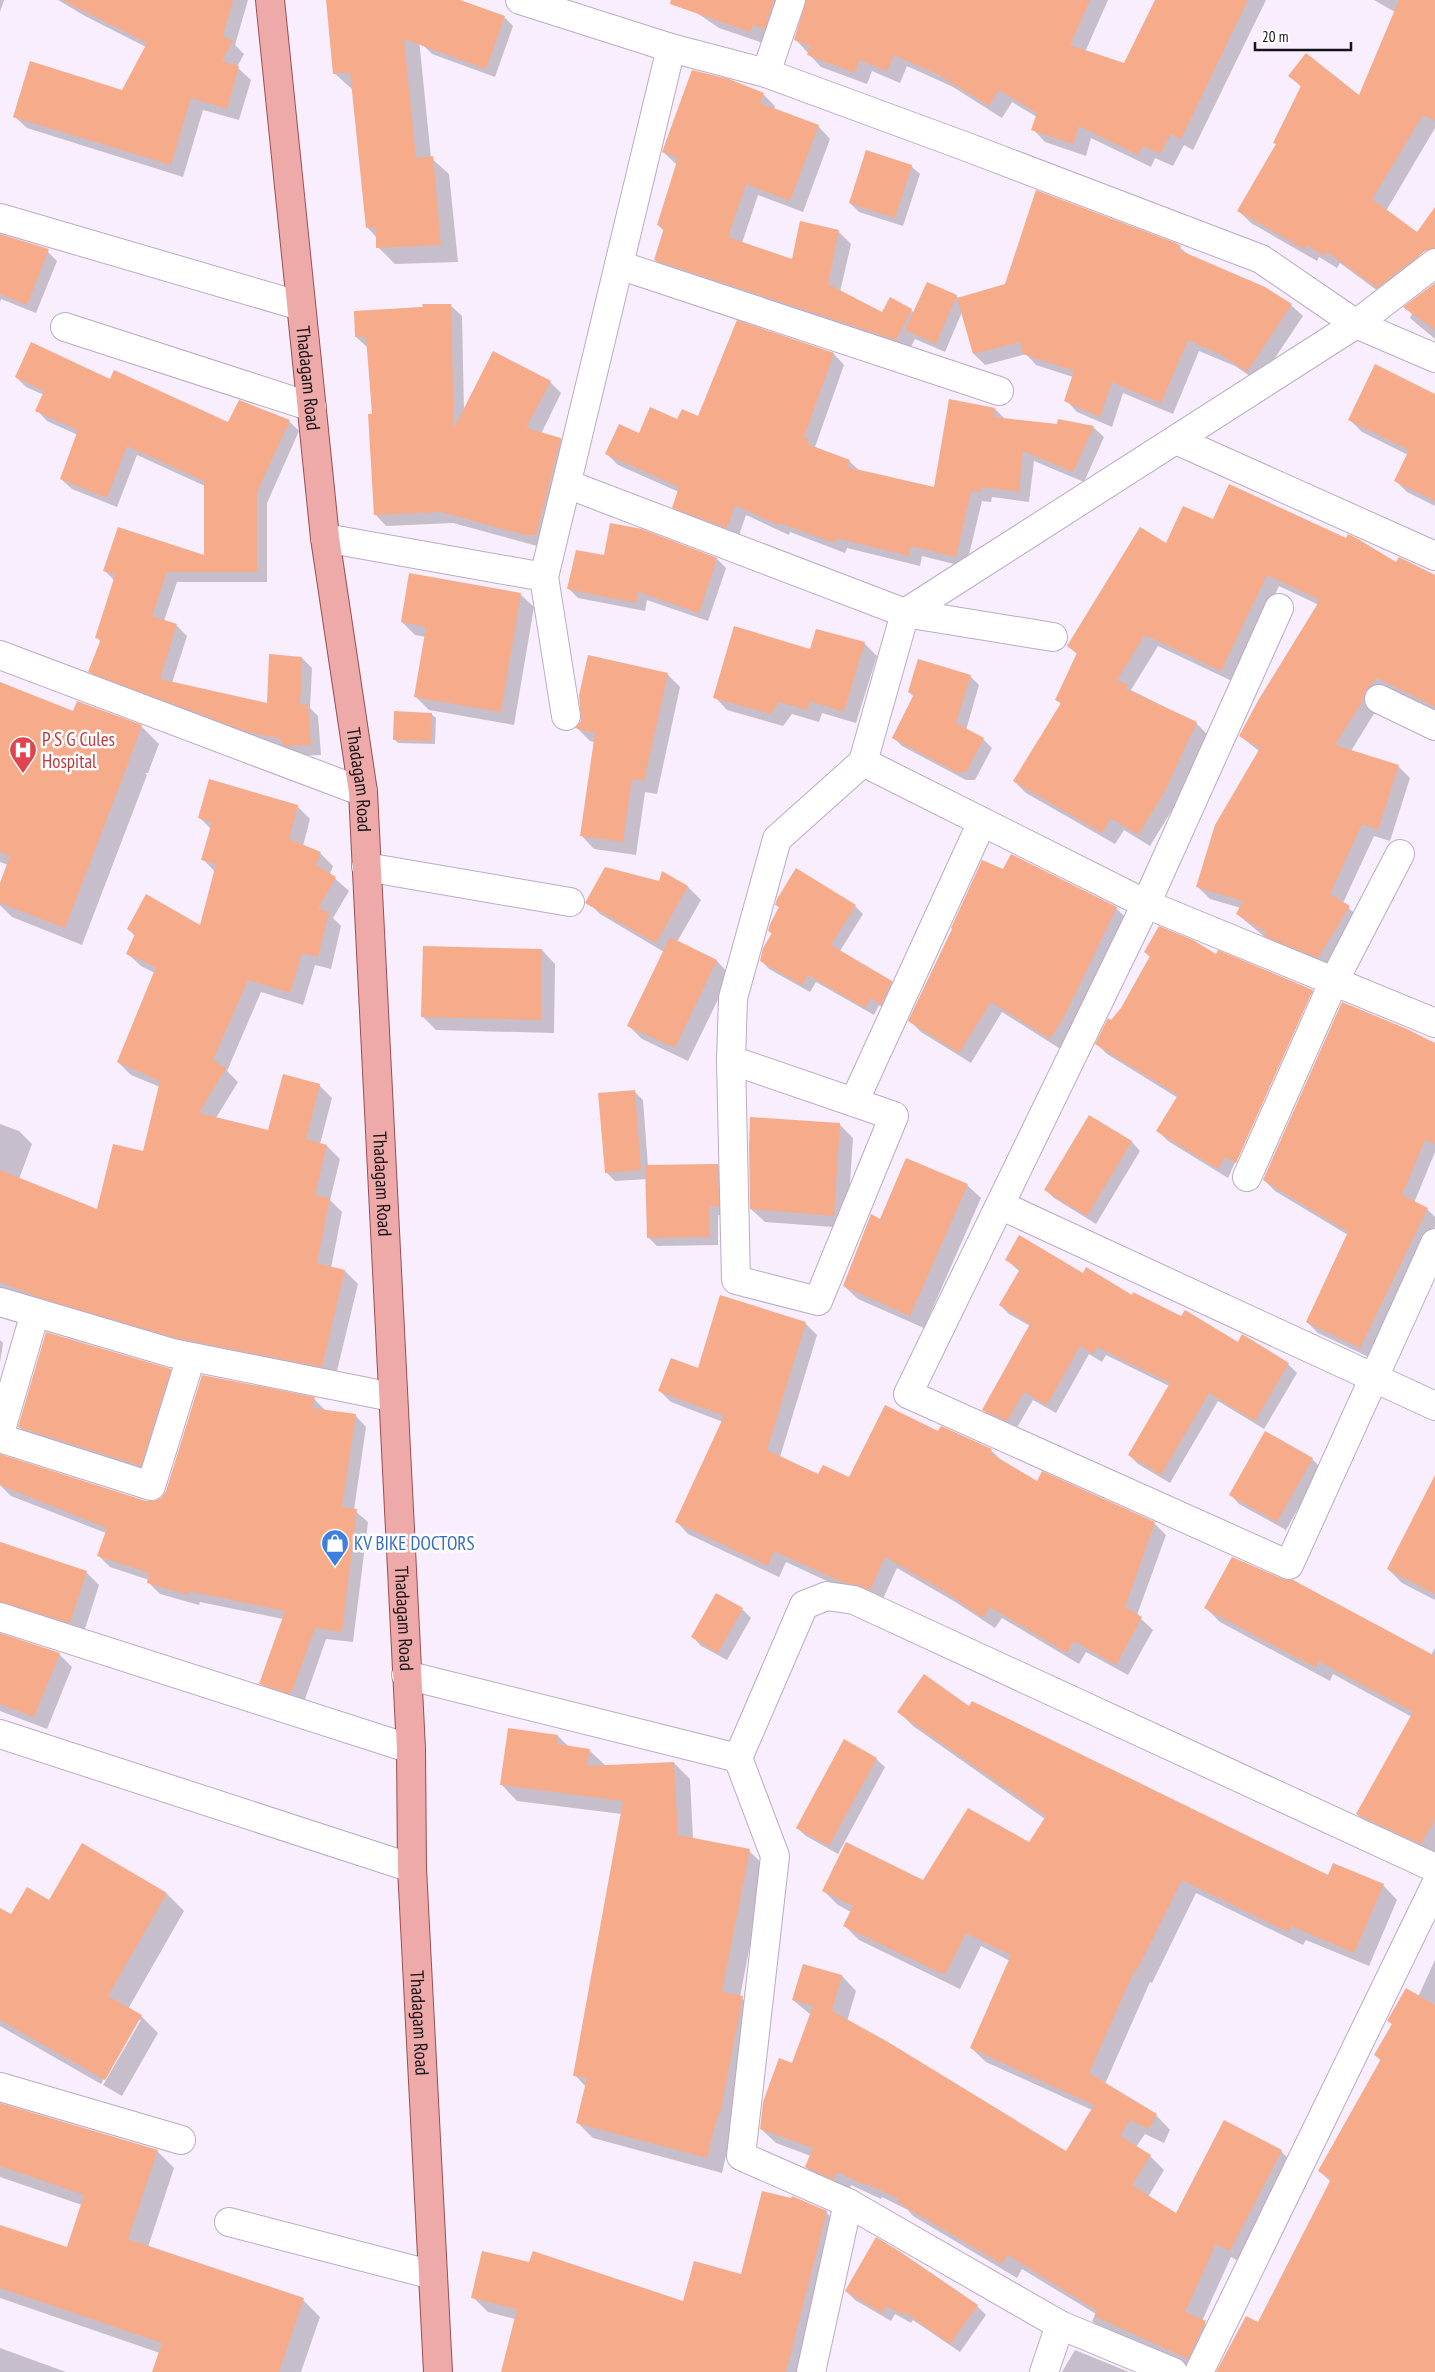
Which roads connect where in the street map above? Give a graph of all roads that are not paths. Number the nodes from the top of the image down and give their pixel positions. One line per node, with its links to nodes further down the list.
1 (270, 0): 9 (main road, Thadagam Road)
2 (520, 0): 4 (street)
3 (790, 0): 5 (street)
4 (671, 48): 5 (street); 8 (street)
5 (766, 73): 10 (street)
6 (0, 218): 9 (street)
7 (1435, 263): 10 (street)
8 (619, 265): 13 (street); 16 (street)
9 (301, 306): 14 (main road, Thadagam Road)
10 (1356, 324): 12 (street); 15 (street)
11 (65, 327): 14 (street)
12 (1435, 358)
13 (999, 391)
14 (312, 407): 17 (main road, Thadagam Road)
15 (1176, 440): 18 (street); 21 (street)
16 (567, 484): 19 (street); 21 (street)
17 (325, 538): 19 (street); 28 (main road, Thadagam Road)
18 (1435, 556)
19 (544, 577): 25 (street)
20 (1279, 608): 33 (street)
21 (905, 613): 22 (street); 27 (street)
22 (1053, 637)
23 (0, 655): 28 (street)
24 (1379, 699): 26 (street)
25 (566, 716)
26 (1435, 726)
27 (863, 762): 29 (street); 36 (street)
28 (363, 792): 31 (main road, Thadagam Road)
29 (982, 822): 33 (street); 37 (street)
30 (1400, 854): 34 (street)
31 (366, 867): 32 (street); 45 (main road, Thadagam Road)
32 (570, 902)
33 (1146, 904): 34 (street); 39 (street)
34 (1334, 981): 35 (street); 38 (street)
35 (1435, 1024)
36 (731, 1060): 37 (street); 37 (street)
37 (854, 1102)
38 (1247, 1177)
39 (1000, 1205): 44 (street); 44 (street)
40 (1435, 1244): 44 (street)
41 (0, 1302): 42 (street)
42 (35, 1313): 43 (street); 47 (street)
43 (191, 1357): 45 (street); 48 (street)
44 (1374, 1378): 46 (street)
45 (392, 1397): 50 (main road, Thadagam Road)
46 (1435, 1406)
47 (0, 1433)
48 (0, 1438)
49 (0, 1617): 52 (street)
50 (406, 1675): 52 (main road, Thadagam Road); 53 (street)
51 (0, 1734): 54 (street)
52 (411, 1749): 54 (main road, Thadagam Road)
53 (738, 1758): 55 (street); 59 (street)
54 (412, 1868): 61 (main road, Thadagam Road)
55 (1435, 1868)
56 (1435, 1886): 67 (street)
57 (0, 2087): 58 (street)
58 (181, 2140)
59 (848, 2203): 62 (street); 64 (street)
60 (229, 2222): 61 (street)
61 (433, 2275): 63 (main road, Thadagam Road)
62 (1060, 2325): 65 (street); 66 (street)
63 (438, 2372)
64 (811, 2372)
65 (1044, 2372)
66 (1172, 2372)
67 (1199, 2372)

